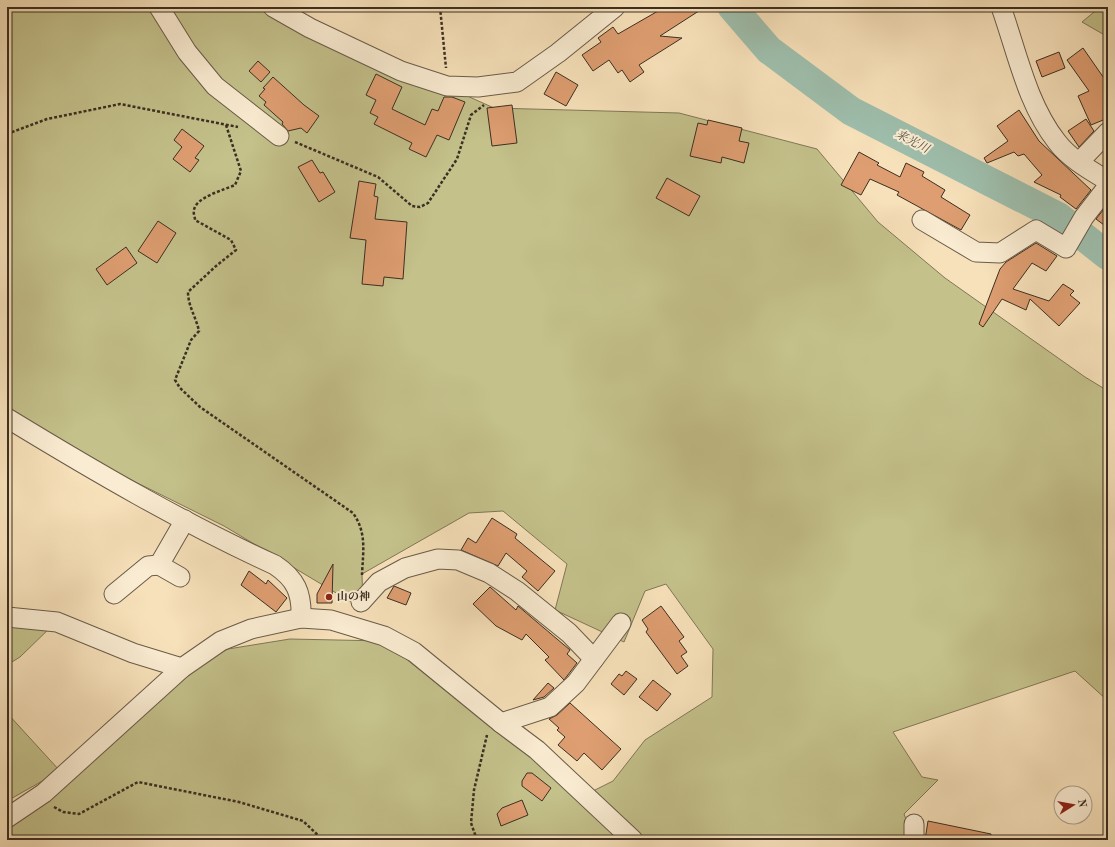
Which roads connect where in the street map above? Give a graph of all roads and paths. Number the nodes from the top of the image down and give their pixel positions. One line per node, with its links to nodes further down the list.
1 (159, 7): 9 (street)
2 (273, 7): 6 (street)
3 (440, 7): 6 (path)
4 (615, 7): 6 (street)
5 (1001, 7): 10 (street)
6 (447, 86)
7 (226, 125): 19 (path)
8 (1108, 132): 10 (street)
9 (279, 136)
10 (1079, 162): 11 (street)
11 (1108, 181)
12 (1108, 186): 13 (street)
13 (922, 220)
14 (8, 420): 15 (street)
15 (185, 520): 16 (street); 21 (street)
16 (159, 565): 17 (street); 18 (street)
17 (180, 578)
18 (114, 594)
19 (362, 602): 23 (street)
20 (7, 617): 24 (street)
21 (301, 618): 24 (street); 25 (street)
22 (621, 623): 23 (street)
23 (594, 659): 25 (street)
24 (182, 668): 26 (street)
25 (501, 723): 29 (path); 30 (street)
26 (39, 797): 27 (street); 28 (path)
27 (7, 818)
28 (323, 840)
29 (476, 840)
30 (632, 840)

